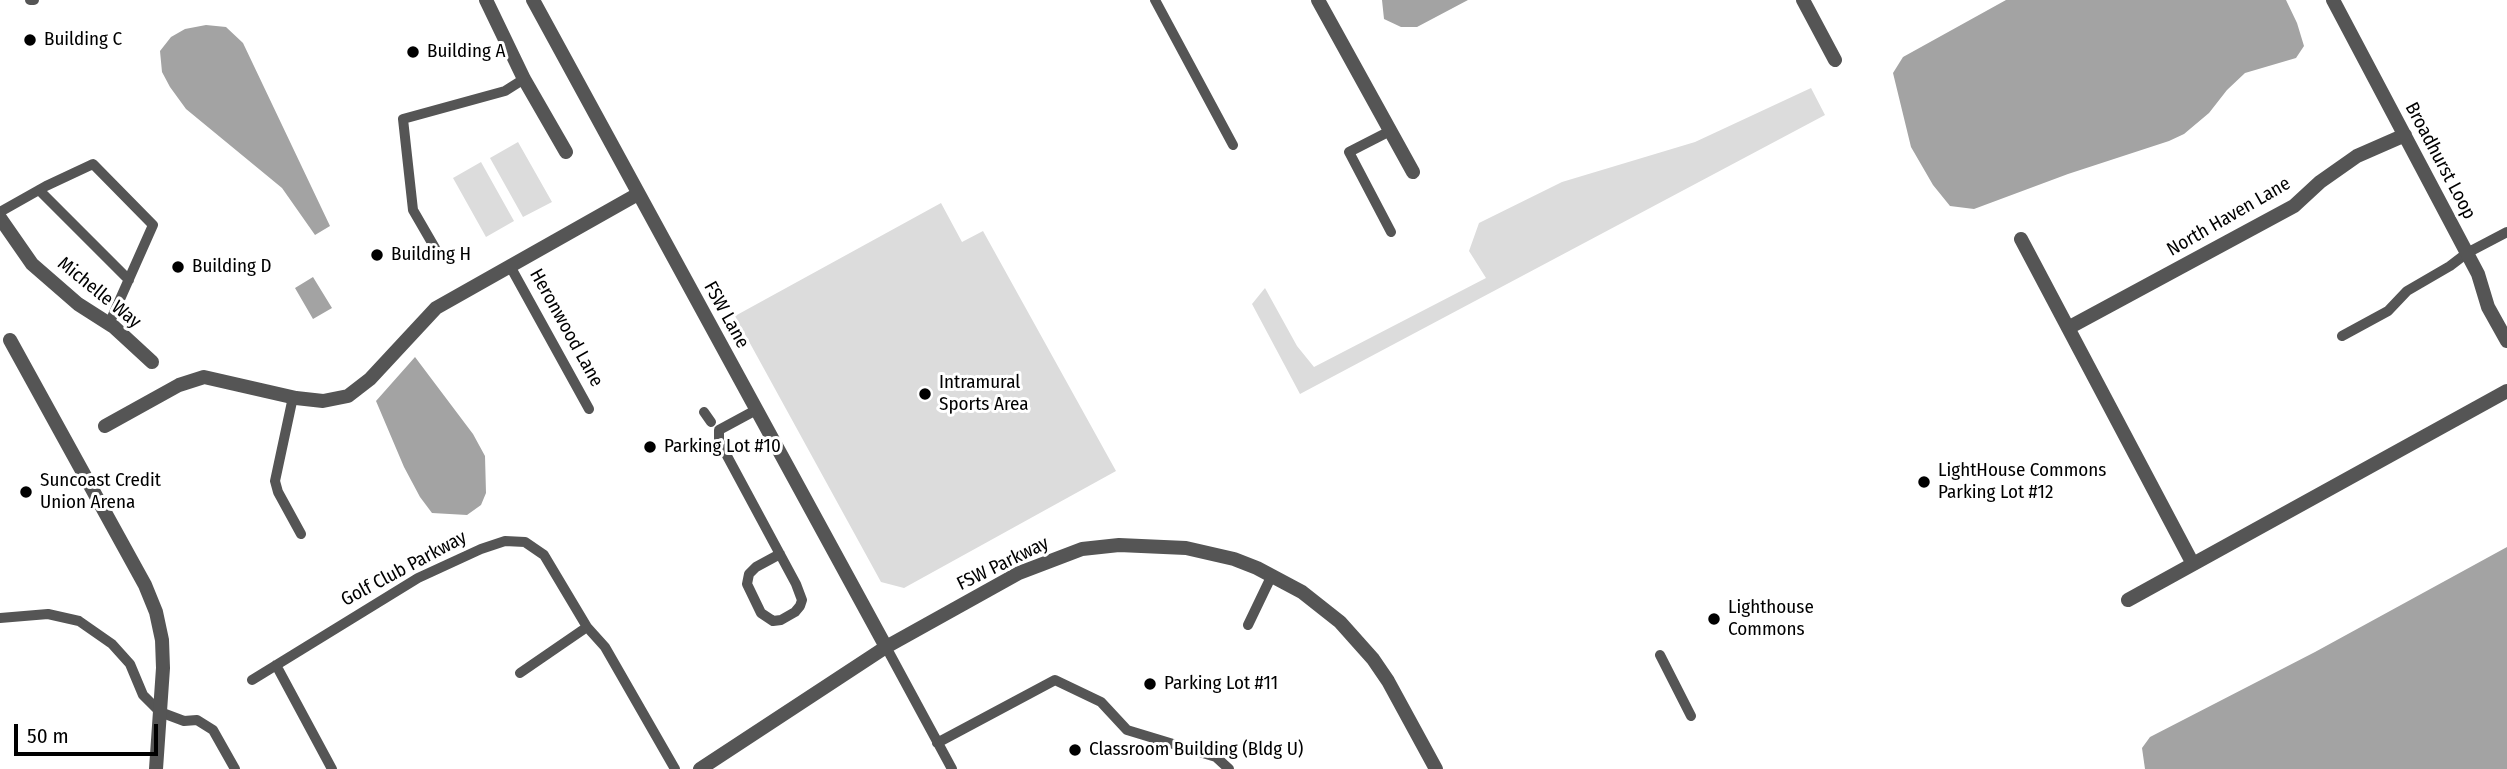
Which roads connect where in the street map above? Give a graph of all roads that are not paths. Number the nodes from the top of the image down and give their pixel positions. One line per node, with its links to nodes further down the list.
1 (486, 0): 8 (street)
2 (533, 0): 15 (street, FSW Lane)
3 (1155, 0): 11 (lane)
4 (1318, 0): 9 (street)
5 (1803, 0): 7 (street)
6 (2333, 0): 10 (street, Broadhurst Loop)
7 (1835, 60)
8 (524, 79): 12 (street); 21 (lane)
9 (1390, 131): 13 (street); 18 (lane)
10 (2405, 135): 22 (street, Broadhurst Loop); 26 (street, North Haven Lane)
11 (1233, 145)
12 (566, 152)
13 (1413, 172)
14 (39, 190): 16 (lane); 24 (lane); 24 (lane)
15 (639, 194): 23 (street, Heronwood Lane); 34 (street, FSW Lane)
16 (0, 212)
17 (0, 218): 25 (street, Michelle Way)
18 (1391, 232)
19 (2507, 232): 22 (lane)
20 (2021, 239): 26 (street)
21 (435, 248)
22 (2467, 253): 27 (lane); 29 (street, Broadhurst Loop)
23 (510, 266): 32 (street, Heronwood Lane); 33 (lane, Heronwood Lane)
24 (129, 280): 25 (lane)
25 (109, 324): 30 (street, Michelle Way)
26 (2068, 328): 40 (street)
27 (2342, 335)
28 (10, 340): 51 (street)
29 (2507, 341)
30 (152, 362)
31 (2507, 391): 40 (street)
32 (293, 397): 37 (street, Heronwood Lane); 38 (lane)
33 (589, 409)
34 (756, 410): 39 (lane); 46 (street, FSW Lane)
35 (704, 412): 36 (lane)
36 (711, 422)
37 (105, 426)
38 (301, 534)
39 (780, 554): 39 (lane)
40 (2193, 564): 42 (street)
41 (1272, 575): 44 (lane); 46 (street, FSW Parkway); 61 (street, FSW Parkway)
42 (2128, 600)
43 (0, 618): 51 (lane)
44 (1248, 625)
45 (587, 627): 48 (lane, Golf Club Parkway); 49 (lane); 57 (lane, Golf Club Parkway)
46 (886, 648): 53 (lane); 58 (street, FSW Parkway)
47 (1660, 655): 52 (lane)
48 (276, 665): 50 (lane, Golf Club Parkway); 56 (lane)
49 (520, 673)
50 (252, 680)
51 (160, 712): 54 (street); 55 (lane)
52 (1691, 716)
53 (937, 743): 59 (lane); 60 (lane)
54 (156, 769)
55 (235, 769)
56 (332, 769)
57 (675, 769)
58 (700, 769)
59 (951, 769)
60 (1230, 769)
61 (1436, 769)

